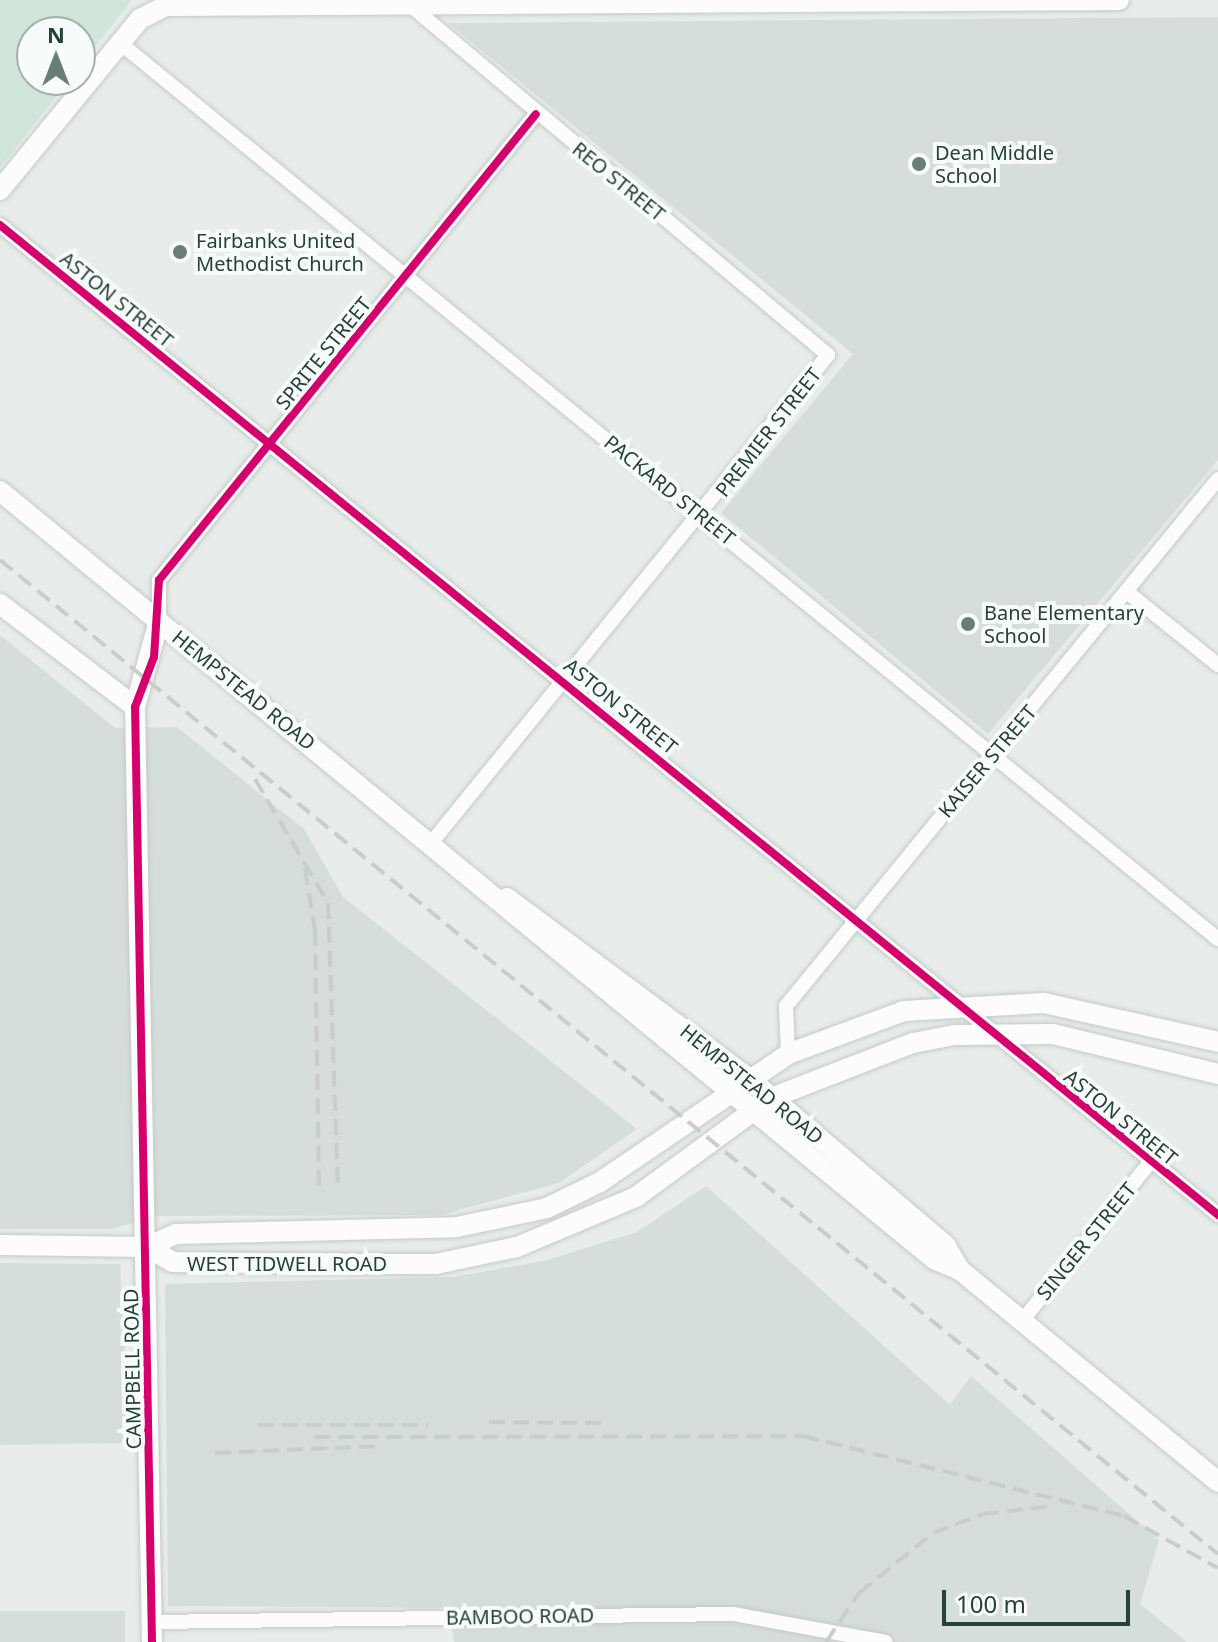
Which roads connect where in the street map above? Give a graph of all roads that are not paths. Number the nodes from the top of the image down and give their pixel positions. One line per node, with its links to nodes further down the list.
1 (1119, 0): 2 (main road)
2 (605, 2): 4 (main road)
3 (165, 3): 4 (main road); 5 (main road)
4 (411, 6): 6 (street, REO STREET)
5 (120, 43): 7 (main road); 9 (street, PACKARD STREET)
6 (536, 114): 9 (street, SPRITE STREET); 10 (street, REO STREET)
7 (0, 190)
8 (0, 225): 11 (street, ASTON STREET)
9 (408, 277): 11 (street, SPRITE STREET); 14 (street, PACKARD STREET)
10 (828, 355): 14 (street, PREMIER STREET)
11 (270, 443): 17 (street, SPRITE STREET); 19 (street, ASTON STREET)
12 (1218, 479): 15 (street, KAISER STREET)
13 (0, 491): 17 (main road, HEMPSTEAD ROAD)
14 (703, 515): 19 (street, PREMIER STREET); 21 (street, PACKARD STREET)
15 (1126, 591): 18 (street); 21 (street, KAISER STREET)
16 (0, 604): 20 (main road)
17 (159, 621): 20 (main road, CAMPBELL ROAD); 22 (main road, HEMPSTEAD ROAD)
18 (1218, 665)
19 (566, 681): 22 (street, PREMIER STREET); 23 (street, ASTON STREET)
20 (135, 707): 42 (main road, CAMPBELL ROAD)
21 (994, 755): 23 (street, KAISER STREET); 24 (street, PACKARD STREET)
22 (432, 842): 25 (main road, HEMPSTEAD ROAD)
23 (858, 918): 26 (street, ASTON STREET); 31 (street, KAISER STREET)
24 (1218, 939)
25 (583, 961): 33 (main road, HEMPSTEAD ROAD); 34 (main road, HEMPSTEAD ROAD)
26 (956, 1004): 27 (main road, WEST TIDWELL ROAD); 28 (street, ASTON STREET); 31 (main road, WEST TIDWELL ROAD)
27 (1150, 1024): 29 (main road, WEST TIDWELL ROAD); 30 (main road)
28 (987, 1030): 30 (main road, WEST TIDWELL ROAD); 35 (main road, WEST TIDWELL ROAD); 37 (street, ASTON STREET)
29 (1218, 1042)
30 (1143, 1053): 32 (main road, WEST TIDWELL ROAD)
31 (788, 1054): 33 (main road, WEST TIDWELL ROAD)
32 (1218, 1074)
33 (747, 1077): 34 (main road, WEST TIDWELL ROAD); 35 (main road, HEMPSTEAD ROAD)
34 (729, 1090): 36 (main road, HEMPSTEAD ROAD); 40 (main road, WEST TIDWELL ROAD)
35 (771, 1098): 36 (main road, WEST TIDWELL ROAD); 38 (main road, HEMPSTEAD ROAD)
36 (753, 1110): 38 (main road, HEMPSTEAD ROAD); 43 (main road, WEST TIDWELL ROAD)
37 (1151, 1161): 39 (street, ASTON STREET); 44 (street, SINGER STREET)
38 (891, 1212): 44 (main road, HEMPSTEAD ROAD)
39 (1218, 1215)
40 (350, 1233): 42 (main road, WEST TIDWELL ROAD); 43 (main road)
41 (0, 1245): 42 (main road)
42 (147, 1247): 43 (main road, WEST TIDWELL ROAD); 46 (main road, CAMPBELL ROAD)
43 (351, 1264)
44 (1022, 1321): 45 (main road, HEMPSTEAD ROAD)
45 (1218, 1482)
46 (152, 1632): 47 (street, BAMBOO ROAD)
47 (885, 1642)

